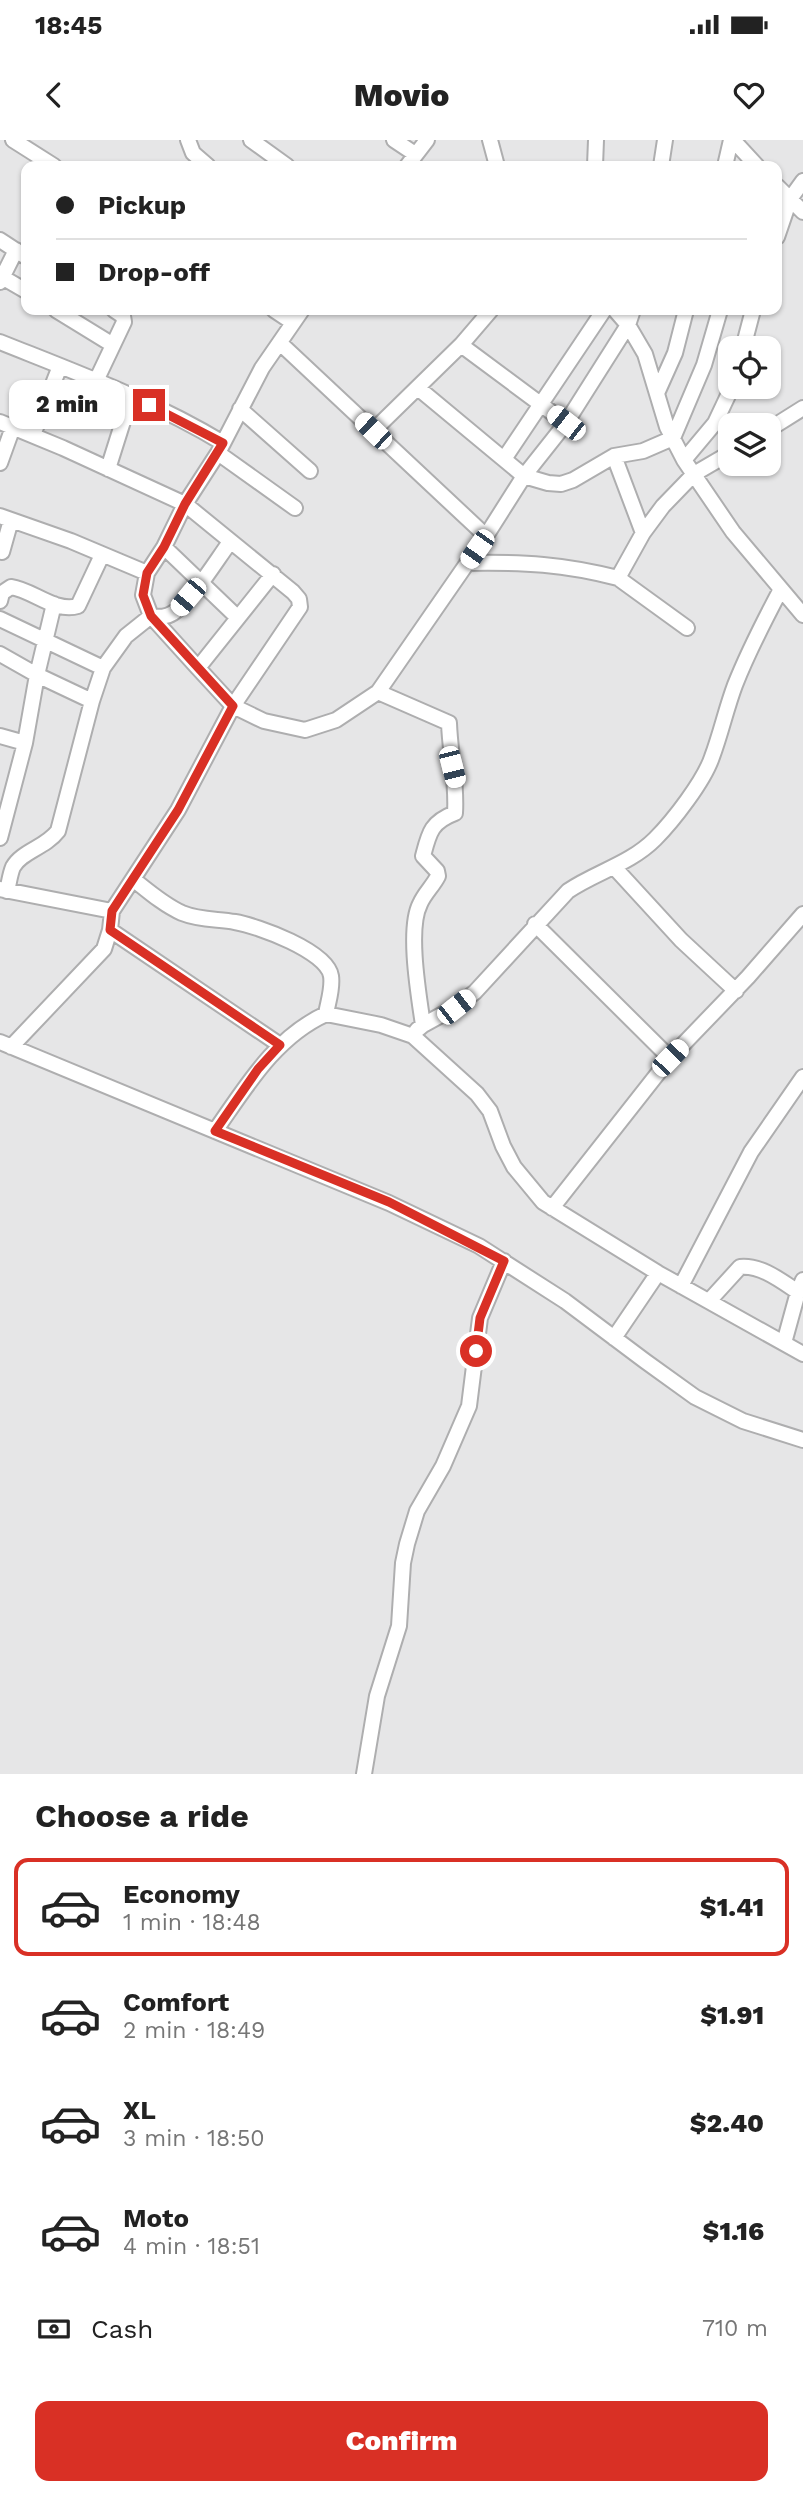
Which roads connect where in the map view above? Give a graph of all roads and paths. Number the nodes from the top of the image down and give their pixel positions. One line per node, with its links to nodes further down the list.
1 (13, 140): 11 (street)
2 (188, 140): 12 (street)
3 (251, 140): 13 (street)
4 (394, 140): 10 (street)
5 (427, 140): 10 (street)
6 (490, 140): 14 (street)
7 (596, 140): 15 (street)
8 (665, 140): 16 (street)
9 (732, 140): 17 (street); 18 (street)
10 (411, 160)
11 (46, 161)
12 (202, 161)
13 (280, 161)
14 (496, 161)
15 (594, 161)
16 (662, 161)
17 (726, 161)
18 (752, 161)
19 (803, 181): 21 (street)
20 (782, 191): 21 (street)
21 (790, 199): 22 (street); 23 (street)
22 (803, 212)
23 (782, 222)
24 (0, 240): 25 (street)
25 (21, 253): 26 (street)
26 (1, 279): 27 (street)
27 (21, 289)
28 (64, 315): 44 (street)
29 (122, 315): 44 (street)
30 (282, 315): 39 (street)
31 (298, 315): 39 (street)
32 (487, 315): 45 (street)
33 (601, 315): 52 (street)
34 (619, 315): 40 (street)
35 (631, 315): 40 (street)
36 (686, 315): 49 (street)
37 (719, 315): 60 (street)
38 (753, 315): 41 (street)
39 (292, 322): 43 (street)
40 (628, 325): 49 (street); 56 (street)
41 (746, 336)
42 (0, 342): 46 (street)
43 (280, 342): 53 (street); 58 (street)
44 (113, 345): 47 (street)
45 (461, 345): 48 (street); 52 (street)
46 (60, 366): 47 (street); 59 (street)
47 (96, 381): 50 (street)
48 (418, 388): 58 (street); 63 (street)
49 (658, 391): 60 (street)
50 (131, 396): 61 (street); 67 (street)
51 (726, 399): 64 (street)
52 (542, 404): 56 (street); 63 (street)
53 (240, 409): 61 (street); 68 (street)
54 (803, 409): 55 (street)
55 (781, 422)
56 (566, 423): 70 (street)
57 (7, 424): 59 (street); 66 (street)
58 (373, 431): 75 (street)
59 (33, 435): 67 (street)
60 (673, 438): 62 (street); 64 (street)
61 (220, 448): 71 (street); 72 (street)
62 (614, 456): 70 (street); 74 (street)
63 (504, 459): 70 (street)
64 (684, 460): 69 (street)
65 (718, 460): 69 (street)
66 (0, 463)
67 (108, 469): 71 (street)
68 (310, 471)
69 (694, 474): 74 (street); 85 (street)
70 (524, 476): 75 (street)
71 (185, 504): 76 (street); 77 (street)
72 (295, 508)
73 (6, 518): 78 (street); 79 (street)
74 (643, 533): 83 (street)
75 (486, 536): 80 (street)
76 (230, 542): 82 (street); 84 (street)
77 (164, 547): 81 (street); 84 (street)
78 (2, 552)
79 (102, 555): 81 (street); 87 (street)
80 (467, 563): 83 (street); 98 (street)
81 (147, 573): 89 (street)
82 (273, 575): 90 (street); 100 (street)
83 (618, 578): 92 (street)
84 (201, 582): 89 (street); 90 (street)
85 (781, 589): 88 (street); 104 (street)
86 (0, 601): 87 (street)
87 (54, 604): 93 (street)
88 (803, 615)
89 (151, 616): 95 (street); 96 (street)
90 (237, 617): 96 (street)
91 (0, 619): 93 (street)
92 (687, 628)
93 (45, 641): 95 (street); 97 (street)
94 (0, 654): 97 (street)
95 (103, 667): 99 (street)
96 (198, 668): 100 (street)
97 (37, 675): 99 (street); 102 (street)
98 (377, 692): 100 (street); 113 (street)
99 (92, 701): 106 (street)
100 (233, 706): 105 (street)
101 (0, 736): 102 (street)
102 (25, 743): 103 (street)
103 (0, 838)
104 (614, 867): 109 (street); 111 (street)
105 (133, 879): 107 (street); 112 (street)
106 (4, 890): 107 (street)
107 (112, 911): 110 (street)
108 (803, 914): 111 (street)
109 (535, 924): 113 (street); 116 (street)
110 (110, 930): 114 (street); 115 (street)
111 (736, 991): 116 (street)
112 (326, 1014): 113 (street); 115 (street)
113 (418, 1030): 119 (street)
114 (5, 1044): 118 (street)
115 (280, 1045): 118 (street)
116 (670, 1058): 119 (street)
117 (803, 1077): 122 (street)
118 (215, 1131): 120 (street)
119 (552, 1208): 121 (street)
120 (504, 1261): 125 (street); 129 (street)
121 (659, 1273): 122 (street); 125 (street)
122 (681, 1286): 124 (street)
123 (800, 1286): 124 (street); 126 (street)
124 (709, 1301): 126 (street)
125 (614, 1338): 128 (street)
126 (784, 1343): 127 (street)
127 (803, 1354)
128 (803, 1440)
129 (364, 1774)

